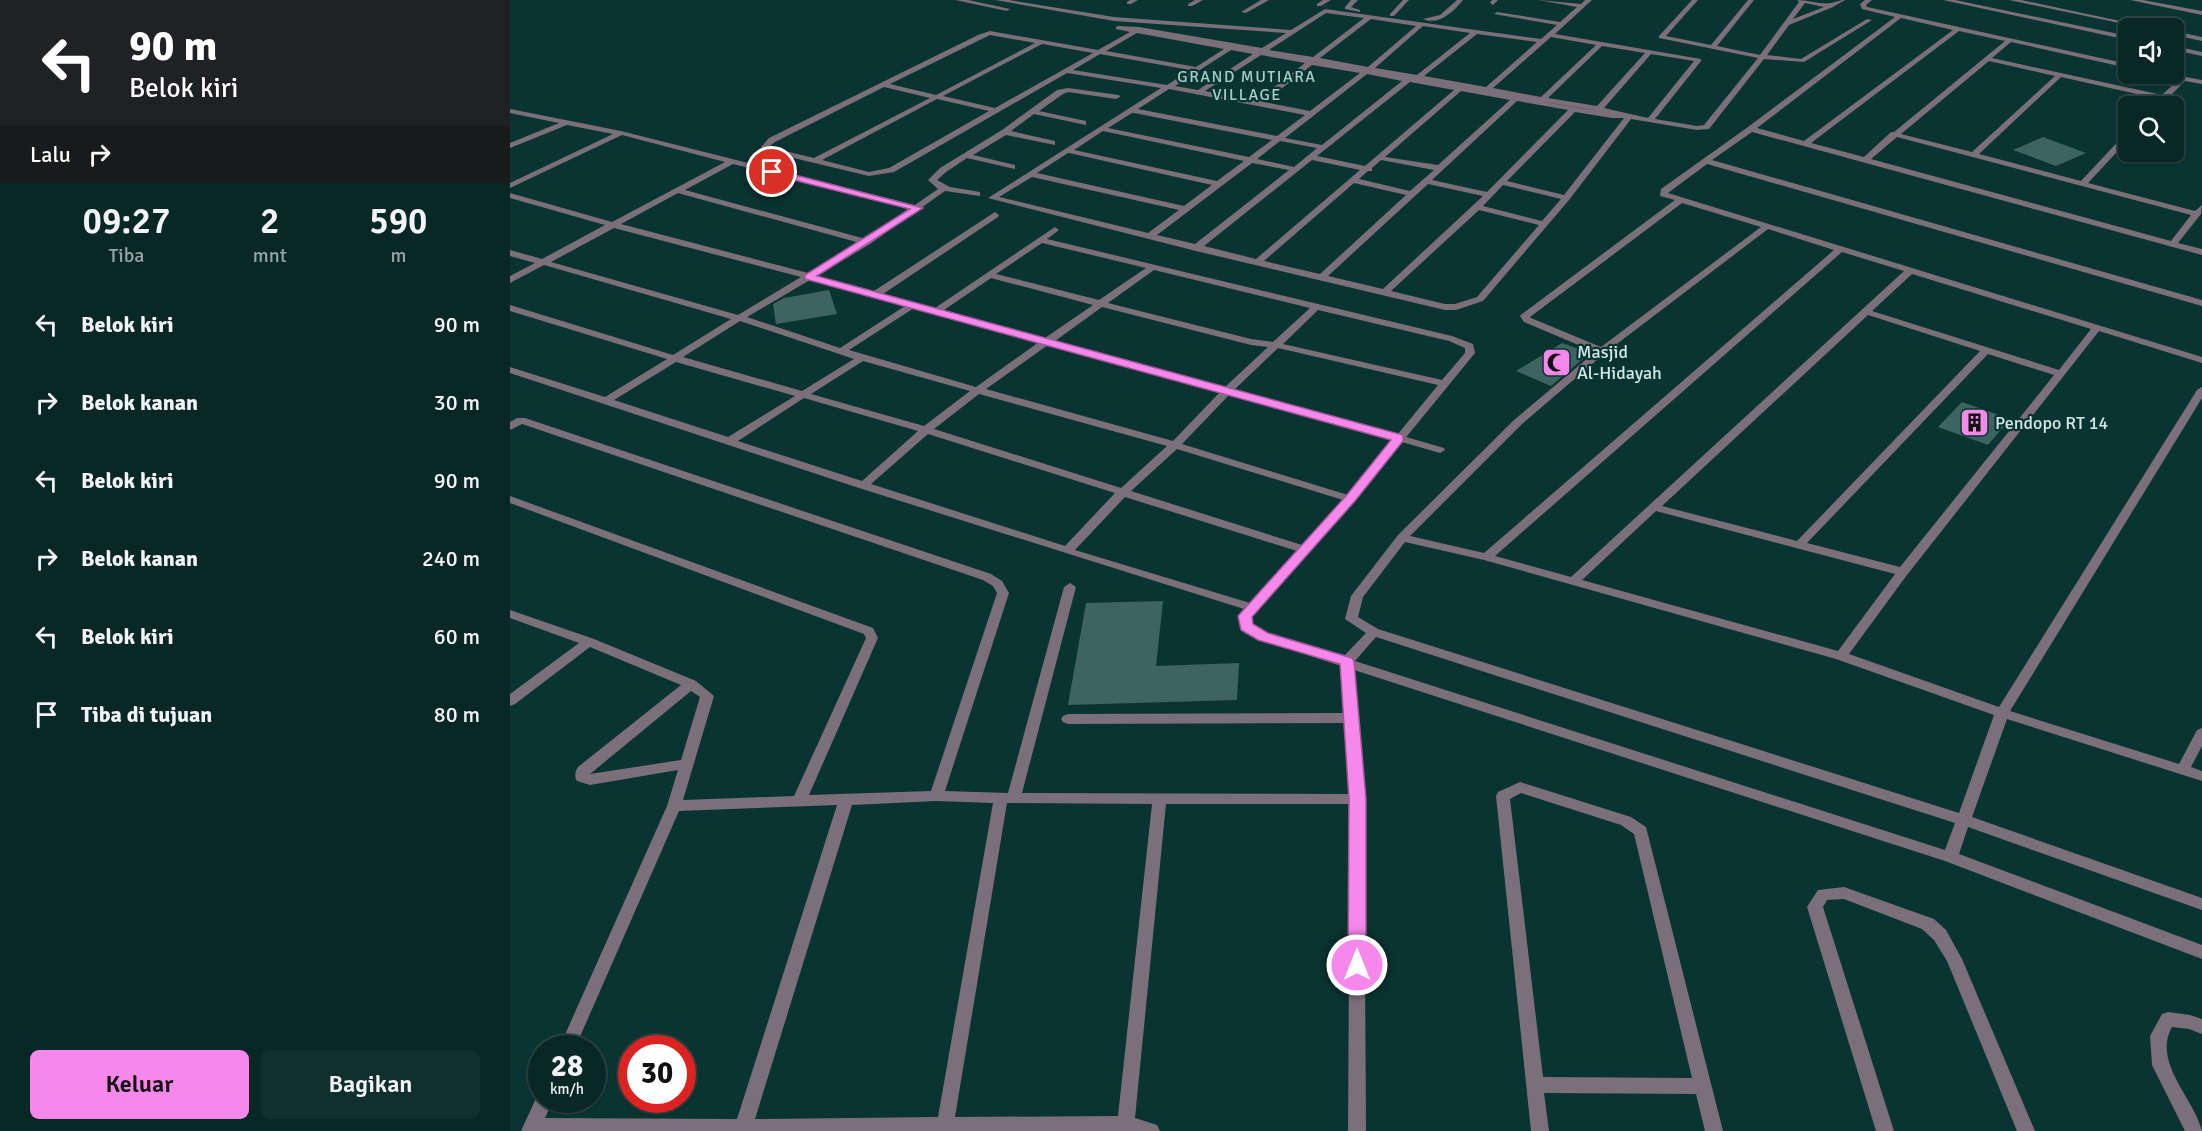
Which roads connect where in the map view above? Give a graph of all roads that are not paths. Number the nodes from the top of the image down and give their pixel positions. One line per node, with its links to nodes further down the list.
1 (958, 0): 34 (street)
2 (998, 0): 30 (street)
3 (1200, 0): 20 (street)
4 (1266, 0): 24 (street)
5 (1329, 0): 21 (street)
6 (1355, 0): 27 (street)
7 (1406, 0): 27 (street)
8 (1461, 0): 27 (street)
9 (1540, 0): 22 (street)
10 (1589, 0): 22 (street)
11 (1695, 0): 51 (street)
12 (1751, 0): 51 (street)
13 (1801, 0): 23 (street); 36 (street)
14 (1842, 0): 23 (street)
15 (1869, 0): 28 (street)
16 (1946, 0): 44 (street)
17 (2012, 0): 33 (street)
18 (2133, 0): 25 (street)
19 (2193, 0): 25 (street)
20 (1190, 5)
21 (1319, 5)
22 (1583, 6): 35 (street)
23 (1831, 6): 36 (street)
24 (1244, 12)
25 (2199, 13)
26 (1497, 14): 35 (street)
27 (1392, 15)
28 (1900, 16): 38 (street); 93 (street)
29 (1370, 17): 37 (street); 40 (street); 59 (street)
30 (1114, 19): 32 (street); 39 (street)
31 (1869, 20): 57 (street)
32 (1148, 22): 39 (street); 40 (street)
33 (2118, 22)
34 (1092, 24)
35 (1561, 24): 42 (street)
36 (1785, 24): 57 (street)
37 (1421, 25): 41 (street); 62 (street)
38 (1959, 28): 46 (street); 99 (street)
39 (1137, 31): 50 (street); 54 (street); 55 (street)
40 (1295, 32): 54 (street)
41 (1475, 32): 47 (street); 66 (street)
42 (1551, 35): 47 (street); 49 (street)
43 (2184, 35): 45 (street)
44 (2118, 36)
45 (2202, 39)
46 (2010, 40): 58 (street); 60 (street)
47 (1543, 41): 72 (street)
48 (1040, 43): 55 (street); 69 (street); 76 (street)
49 (1601, 43): 53 (street); 79 (street)
50 (1230, 48): 54 (street); 61 (street)
51 (1712, 48): 57 (street)
52 (2184, 50): 56 (street)
53 (1650, 51): 84 (street); 89 (street)
54 (1263, 52): 59 (street); 73 (street)
55 (1099, 53): 61 (street); 63 (street)
56 (2202, 54)
57 (1762, 57): 89 (street)
58 (1988, 59): 64 (street); 96 (street)
59 (1315, 61): 62 (street); 80 (street)
60 (2118, 64)
61 (1197, 69): 70 (street)
62 (1368, 70): 66 (street); 66 (street); 87 (street)
63 (1068, 71): 70 (street); 82 (street)
64 (2060, 75): 74 (street); 104 (street)
65 (2184, 78): 67 (street)
66 (1415, 79): 71 (street); 72 (street); 102 (street)
67 (2202, 82)
68 (2178, 84): 75 (street)
69 (882, 85): 76 (street); 108 (street)
70 (1170, 87): 73 (street); 83 (street)
71 (1460, 88): 72 (street); 107 (street)
72 (1487, 91): 78 (street); 79 (street)
73 (1199, 92): 80 (street)
74 (2155, 96)
75 (2166, 96)
76 (937, 98): 82 (street); 108 (street)
77 (1116, 98): 85 (street)
78 (1515, 98): 79 (street); 114 (street)
79 (1541, 100): 81 (street); 84 (street)
80 (1258, 103): 87 (street)
81 (1574, 109): 84 (street); 120 (street)
82 (998, 111): 108 (street)
83 (1134, 111): 92 (street); 97 (street)
84 (1597, 111): 88 (street)
85 (1033, 112): 91 (street); 94 (street)
86 (512, 113): 90 (street)
87 (1309, 113): 97 (street)
88 (1627, 116): 89 (street); 130 (street)
89 (1650, 120)
90 (568, 122): 95 (street); 100 (street)
91 (1083, 123)
92 (1103, 129): 103 (street); 109 (street)
93 (1751, 129): 99 (street); 111 (street)
94 (1005, 132): 98 (street); 105 (street)
95 (621, 133): 112 (street); 123 (street)
96 (1894, 134): 104 (street); 110 (street)
97 (1278, 138): 102 (street); 109 (street)
98 (1052, 143)
99 (1805, 144): 110 (street)
100 (510, 146)
101 (2118, 146): 122 (street)
102 (1322, 147): 106 (street)
103 (1069, 151): 117 (street); 121 (street)
104 (1973, 155): 122 (street)
105 (968, 156): 113 (street); 124 (street)
106 (1309, 157): 115 (street); 116 (street)
107 (1380, 158): 114 (street); 116 (street)
108 (816, 160)
109 (1250, 160): 115 (street); 121 (street)
110 (1865, 160): 144 (street)
111 (1706, 161): 131 (street); 160 (street)
112 (730, 162): 125 (street); 133 (street)
113 (1012, 167)
114 (1439, 168): 119 (street)
115 (1294, 169): 145 (street)
116 (1369, 169): 118 (street)
117 (1031, 174): 134 (street); 141 (street)
118 (1355, 181): 127 (street); 149 (street)
119 (1426, 181): 127 (street); 129 (street)
120 (1501, 182): 129 (street); 130 (street)
121 (1217, 184): 134 (street)
122 (2082, 184): 135 (street)
123 (510, 186)
124 (944, 188): 126 (street); 133 (street)
125 (677, 189): 138 (street); 143 (street)
126 (977, 194)
127 (1412, 194): 154 (street)
128 (510, 195): 138 (street)
129 (1489, 195): 132 (street)
130 (1566, 198): 137 (street)
131 (1679, 201): 139 (street); 171 (street)
132 (1477, 207): 137 (street); 157 (street)
133 (918, 208): 143 (street)
134 (1185, 209): 141 (street)
135 (2199, 211): 144 (street)
136 (995, 215): 158 (street)
137 (1542, 224): 157 (street)
138 (614, 225): 150 (street); 155 (street)
139 (1766, 227): 146 (street); 171 (street)
140 (1055, 230): 142 (street)
141 (1150, 236): 145 (street)
142 (1040, 240): 151 (street); 153 (street)
143 (867, 242): 155 (street)
144 (2173, 244): 147 (street)
145 (1196, 248): 149 (street)
146 (1839, 250): 152 (street); 199 (street)
147 (2202, 252)
148 (510, 253): 150 (street)
149 (1259, 261): 154 (street)
150 (543, 262): 156 (street); 166 (street)
151 (1153, 267): 159 (street); 162 (street)
152 (1911, 271): 165 (street); 167 (street)
153 (989, 275): 159 (street); 164 (street)
154 (1323, 276): 157 (street)
155 (808, 277): 158 (street); 166 (street)
156 (510, 280)
157 (1386, 291)
158 (875, 295): 161 (street)
159 (1099, 303): 168 (street); 169 (street)
160 (2202, 303)
161 (912, 304): 164 (street); 170 (street)
162 (1317, 306): 169 (street); 178 (street)
163 (510, 308): 173 (street)
164 (935, 312): 168 (street)
165 (1867, 312): 172 (street); 194 (street)
166 (739, 318): 170 (street); 173 (street)
167 (2097, 328): 175 (street); 177 (street)
168 (1047, 341): 179 (street); 181 (street)
169 (1276, 345): 178 (street); 181 (street)
170 (841, 351): 174 (street)
171 (1602, 351): 195 (street)
172 (1986, 351): 177 (street); 196 (street)
173 (674, 358): 182 (street); 183 (street)
174 (862, 358): 179 (street); 182 (street)
175 (2202, 360)
176 (510, 370): 183 (street)
177 (2059, 373): 200 (street)
178 (1445, 384): 186 (street)
179 (978, 390): 185 (street); 188 (street)
180 (2202, 390): 211 (street)
181 (1227, 391): 186 (street); 188 (street)
182 (804, 394): 185 (street); 187 (street)
183 (606, 401): 187 (street)
184 (510, 427): 218 (street)
185 (926, 430): 190 (street); 191 (street)
186 (1399, 438): 189 (street); 193 (street)
187 (731, 440): 190 (street)
188 (1175, 445): 191 (street); 193 (street)
189 (1440, 450)
190 (863, 486): 198 (street)
191 (1123, 492): 197 (street); 198 (street)
192 (510, 499): 223 (street)
193 (1350, 499): 197 (street)
194 (1653, 507): 196 (street); 201 (street)
195 (1402, 538): 199 (street); 205 (street)
196 (1800, 544): 200 (street)
197 (1303, 549): 203 (street)
198 (1067, 551): 203 (street)
199 (1486, 557): 201 (street)
200 (1903, 572): 207 (street)
201 (1574, 581): 207 (street)
202 (1070, 587): 220 (street)
203 (1254, 608): 208 (street)
204 (511, 616): 206 (street)
205 (1374, 632): 208 (street); 225 (street)
206 (589, 642): 209 (street); 210 (street)
207 (1841, 656): 211 (street)
208 (1347, 661): 212 (street); 226 (street)
209 (691, 684): 215 (street); 215 (street)
210 (510, 701)
211 (2002, 713): 216 (street); 225 (street)
212 (1352, 718): 213 (street); 221 (street)
213 (1068, 719)
214 (2202, 733): 216 (street)
215 (685, 764): 224 (street)
216 (2183, 770): 217 (street)
217 (2202, 776)
218 (936, 796): 220 (street); 222 (street)
219 (1160, 797): 220 (street); 221 (street); 236 (street)
220 (1008, 798): 235 (street)
221 (1357, 799): 239 (street)
222 (846, 800): 223 (street); 237 (street)
223 (799, 801): 224 (street)
224 (674, 806): 230 (street)
225 (1964, 820): 226 (street); 227 (street)
226 (1950, 857): 228 (street)
227 (2202, 904)
228 (2202, 952)
229 (2202, 1027): 244 (street)
230 (573, 1035)
231 (1537, 1085): 232 (street); 232 (street); 240 (street)
232 (1702, 1086): 241 (street)
233 (538, 1113): 234 (street)
234 (531, 1128): 237 (street)
235 (945, 1128): 236 (street); 237 (street)
236 (1125, 1128): 238 (street)
237 (743, 1129)
238 (1151, 1131)
239 (1357, 1131)
240 (1540, 1131)
241 (1714, 1131)
242 (1886, 1131): 243 (street)
243 (2026, 1131)
244 (2194, 1131)

